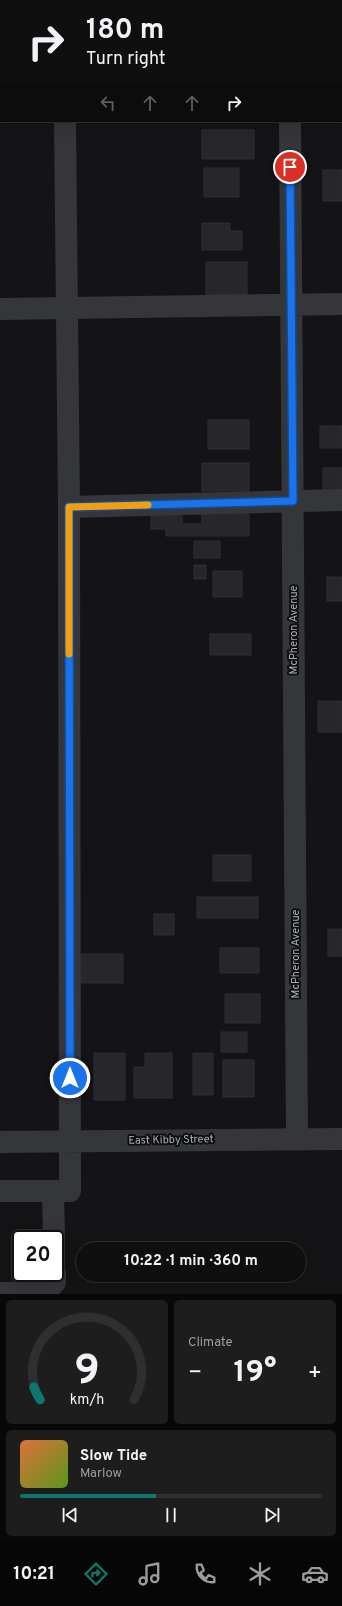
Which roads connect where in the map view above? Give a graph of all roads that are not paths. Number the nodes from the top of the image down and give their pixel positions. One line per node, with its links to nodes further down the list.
1 (65, 122): 5 (street)
2 (290, 122): 4 (street, McPheron Avenue)
3 (342, 304): 4 (street)
4 (291, 305): 5 (street); 8 (street, McPheron Avenue)
5 (67, 308): 6 (street); 9 (street)
6 (0, 309)
7 (342, 500): 8 (street)
8 (293, 501): 9 (street); 10 (street, McPheron Avenue)
9 (69, 507): 12 (street)
10 (297, 1139): 11 (street, East Kibby Street); 12 (street, East Kibby Street)
11 (342, 1139)
12 (70, 1141): 13 (street, East Kibby Street); 15 (street)
13 (0, 1142)
14 (0, 1191): 15 (street)
15 (53, 1191): 16 (street)
16 (54, 1230)
17 (55, 1282): 18 (street)
18 (0, 1293)

